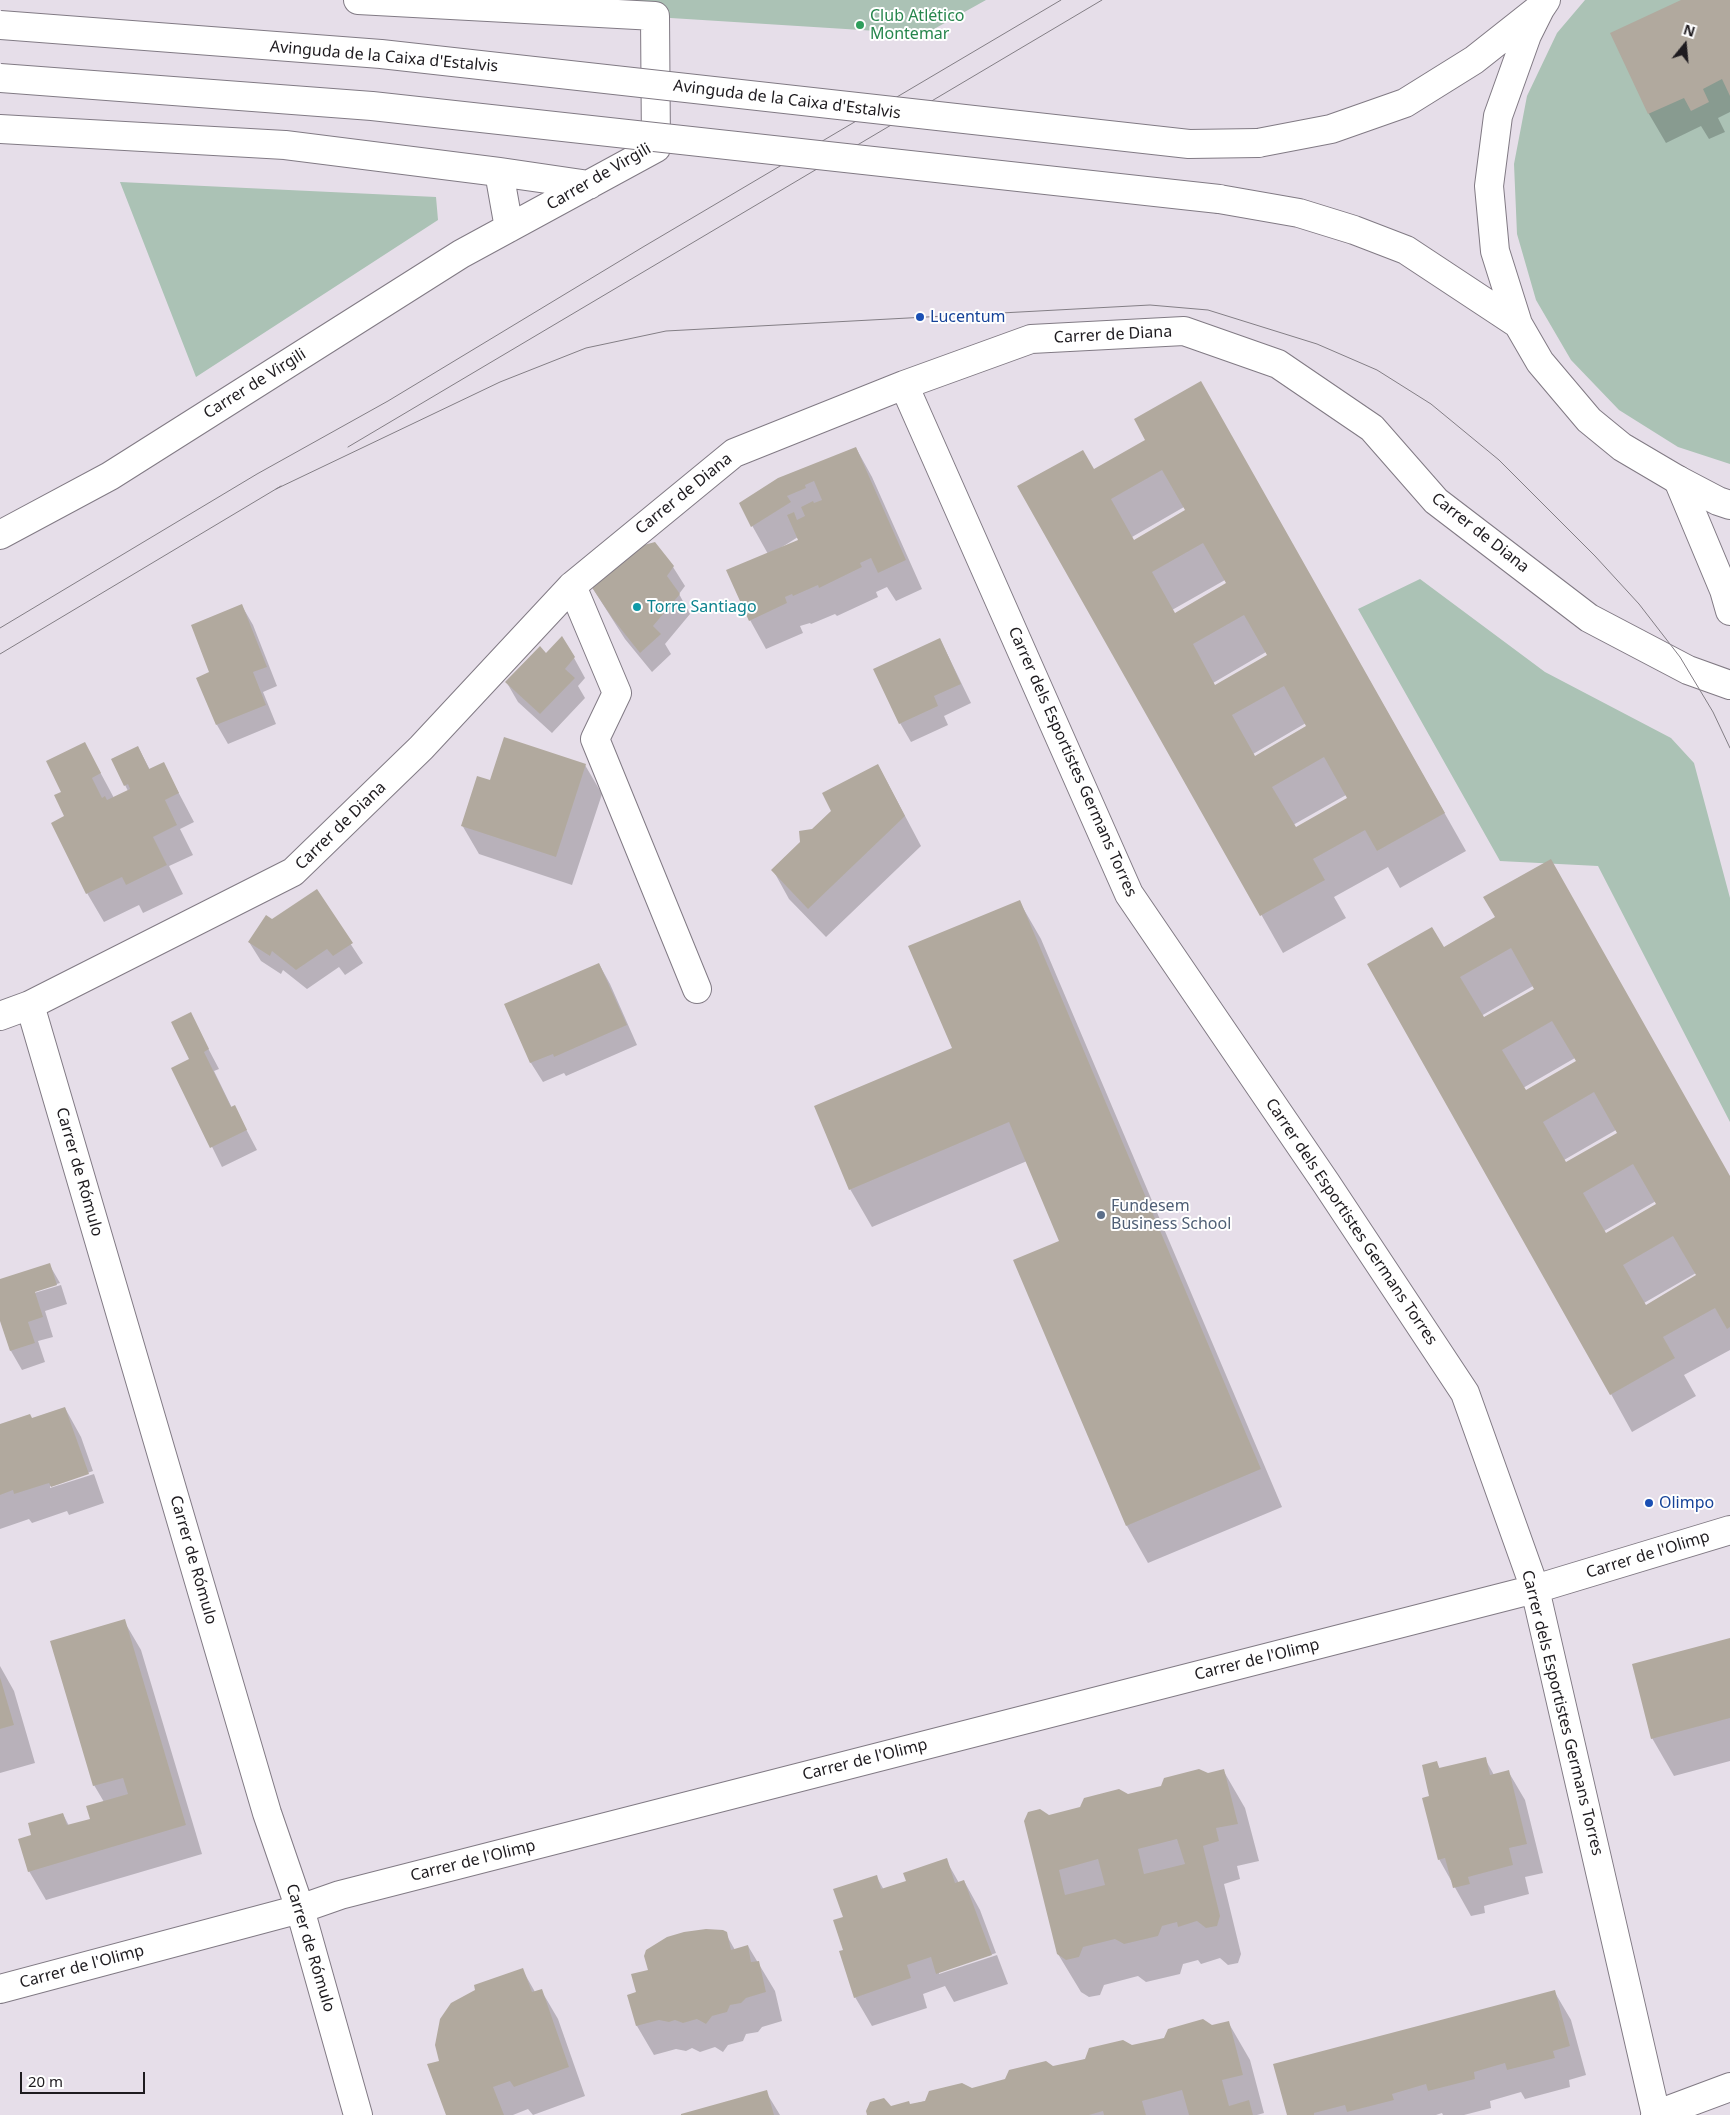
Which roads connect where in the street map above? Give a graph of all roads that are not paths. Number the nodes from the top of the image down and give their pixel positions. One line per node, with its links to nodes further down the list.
1 (358, 0): 7 (street, Carrer de Virgili)
2 (1543, 4): 3 (street, Avinguda de la Caixa d'Estalvis, bridge); 9 (street)
3 (0, 25)
4 (0, 78): 9 (street, bridge)
5 (0, 128): 6 (street)
6 (499, 172): 7 (street); 8 (street)
7 (589, 185): 8 (street, Carrer de Virgili)
8 (508, 228): 13 (street, Carrer de Virgili)
9 (1518, 324): 11 (street)
10 (904, 385): 14 (street, Carrer de Diana); 16 (street, Carrer de Diana); 21 (street, Carrer dels Esportistes Germans Torres)
11 (1678, 480): 12 (street); 15 (street)
12 (1730, 505)
13 (0, 535)
14 (572, 586): 17 (street); 18 (street, Carrer de Diana)
15 (1730, 611)
16 (1730, 685)
17 (697, 989)
18 (30, 1005): 19 (street, Carrer de Diana); 22 (street, Carrer de Rómulo)
19 (0, 1015)
20 (1730, 1530): 21 (street, Carrer de l'Olimp)
21 (1535, 1589): 22 (street, Carrer de l'Olimp); 26 (street, Carrer dels Esportistes Germans Torres)
22 (300, 1909): 23 (street, Carrer de l'Olimp); 25 (street, Carrer de Rómulo)
23 (0, 1989)
24 (1730, 2087): 26 (street)
25 (358, 2115)
26 (1656, 2115)

